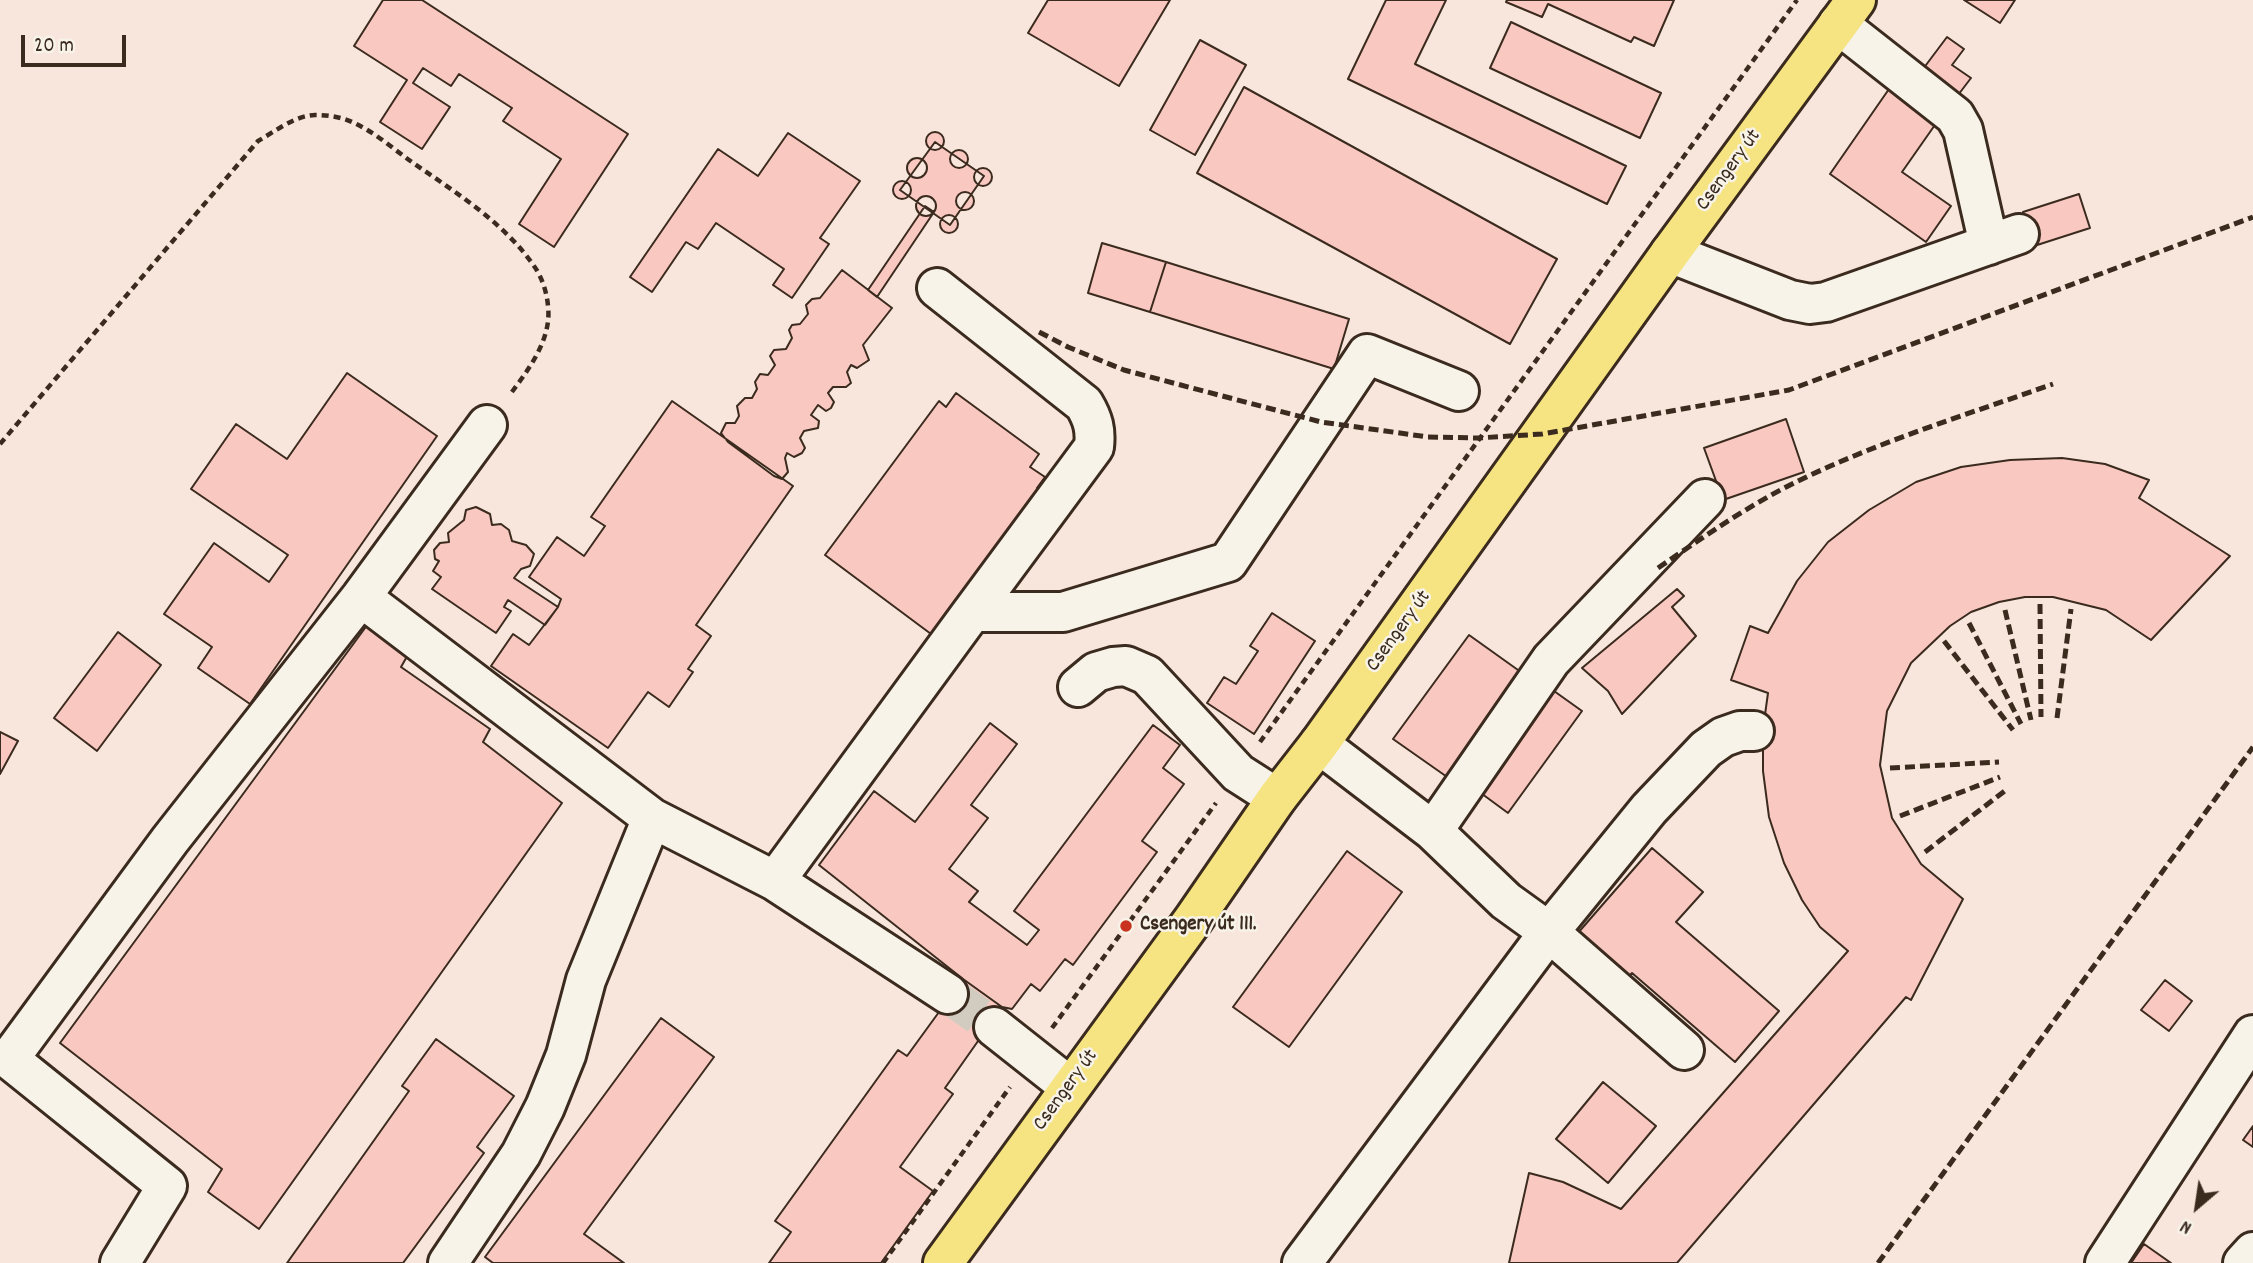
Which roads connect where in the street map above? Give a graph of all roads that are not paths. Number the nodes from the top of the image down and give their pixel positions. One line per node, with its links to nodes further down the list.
1 (1847, 12): 2 (main road, Csengery út); 2 (lane)
2 (1670, 253): 11 (main road, Csengery út)
3 (937, 288): 8 (lane)
4 (1459, 391): 8 (lane)
5 (487, 425): 7 (lane)
6 (1705, 499): 14 (lane)
7 (361, 597): 13 (lane); 23 (lane)
8 (971, 612): 15 (lane)
9 (1078, 687): 12 (lane)
10 (1754, 731): 16 (lane)
11 (1319, 744): 12 (main road, Csengery út); 14 (lane)
12 (1277, 798): 21 (main road, Csengery út)
13 (652, 818): 15 (lane); 24 (lane)
14 (1433, 831): 16 (lane)
15 (775, 881): 17 (lane)
16 (1549, 932): 20 (lane); 26 (lane)
17 (948, 994)
18 (994, 1027): 21 (lane)
19 (2253, 1035): 27 (lane)
20 (1684, 1050)
21 (1070, 1087): 25 (main road, Csengery út)
22 (2253, 1252): 28 (lane)
23 (120, 1263)
24 (448, 1263)
25 (943, 1263)
26 (1301, 1263)
27 (2105, 1263)
28 (2243, 1263)

